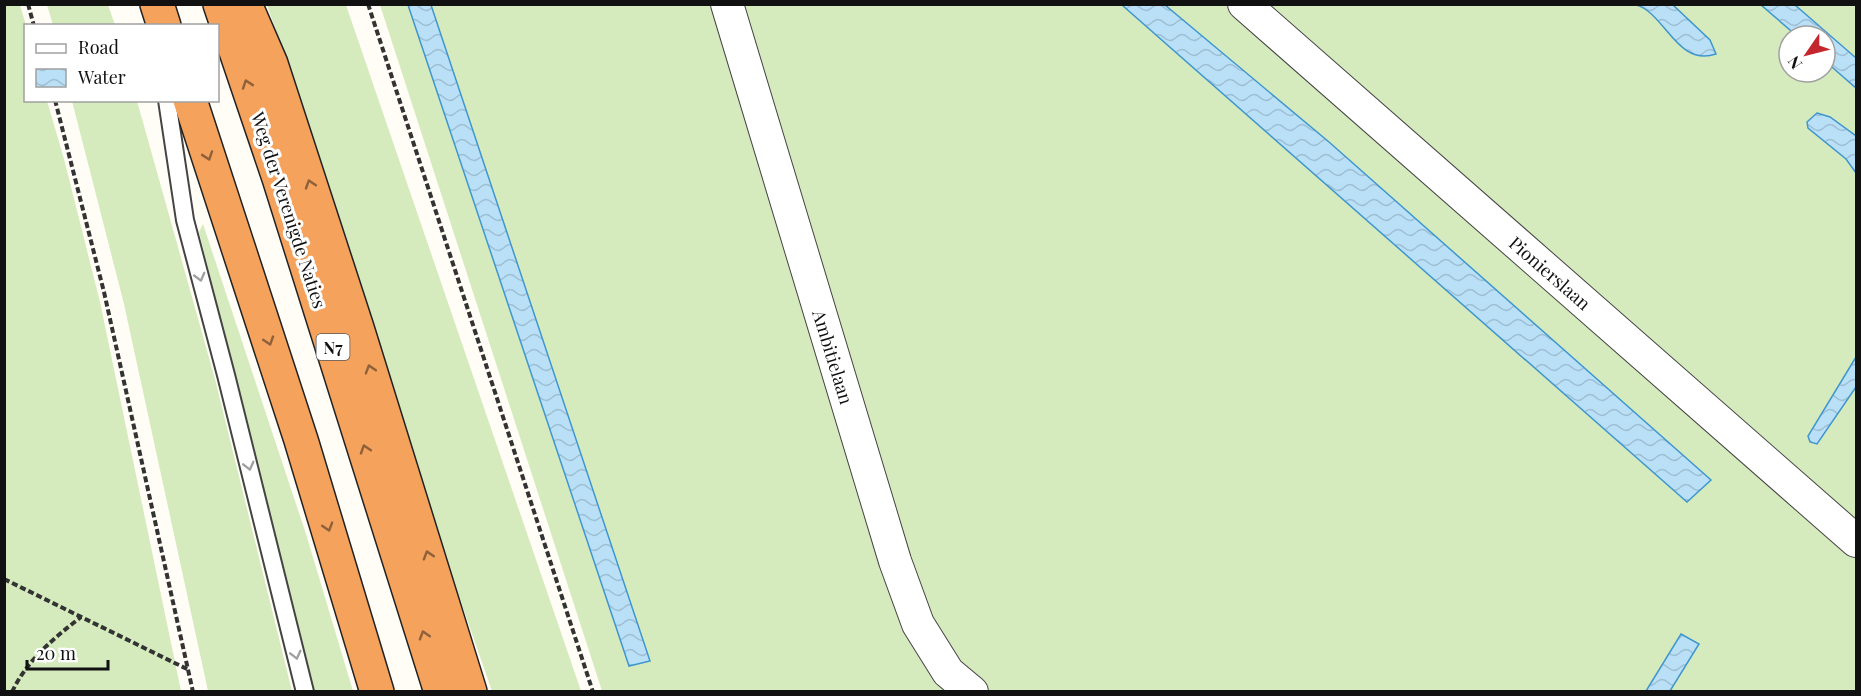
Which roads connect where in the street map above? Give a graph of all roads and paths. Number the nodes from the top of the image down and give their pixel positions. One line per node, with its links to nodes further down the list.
1 (28, 4): 8 (path)
2 (155, 4): 9 (lane); 10 (highway)
3 (220, 4): 22 (highway, Weg der Verenigde Naties / N7, one-way to 3)
4 (245, 4): 23 (highway, N7, one-way to 4)
5 (368, 4): 24 (path)
6 (727, 4): 25 (street, Ambitielaan)
7 (1244, 4): 14 (street, Pionierslaan)
8 (33, 24)
9 (156, 24)
10 (163, 24)
11 (56, 102): 17 (path)
12 (167, 102): 20 (lane, one-way to 20)
13 (191, 102): 21 (highway, one-way to 21)
14 (1857, 541)
15 (4, 579): 16 (path)
16 (81, 617): 17 (path); 18 (path)
17 (189, 670): 19 (path)
18 (12, 692)
19 (193, 692)
20 (305, 692)
21 (377, 692)
22 (441, 692)
23 (470, 692)
24 (593, 692)
25 (972, 692)

